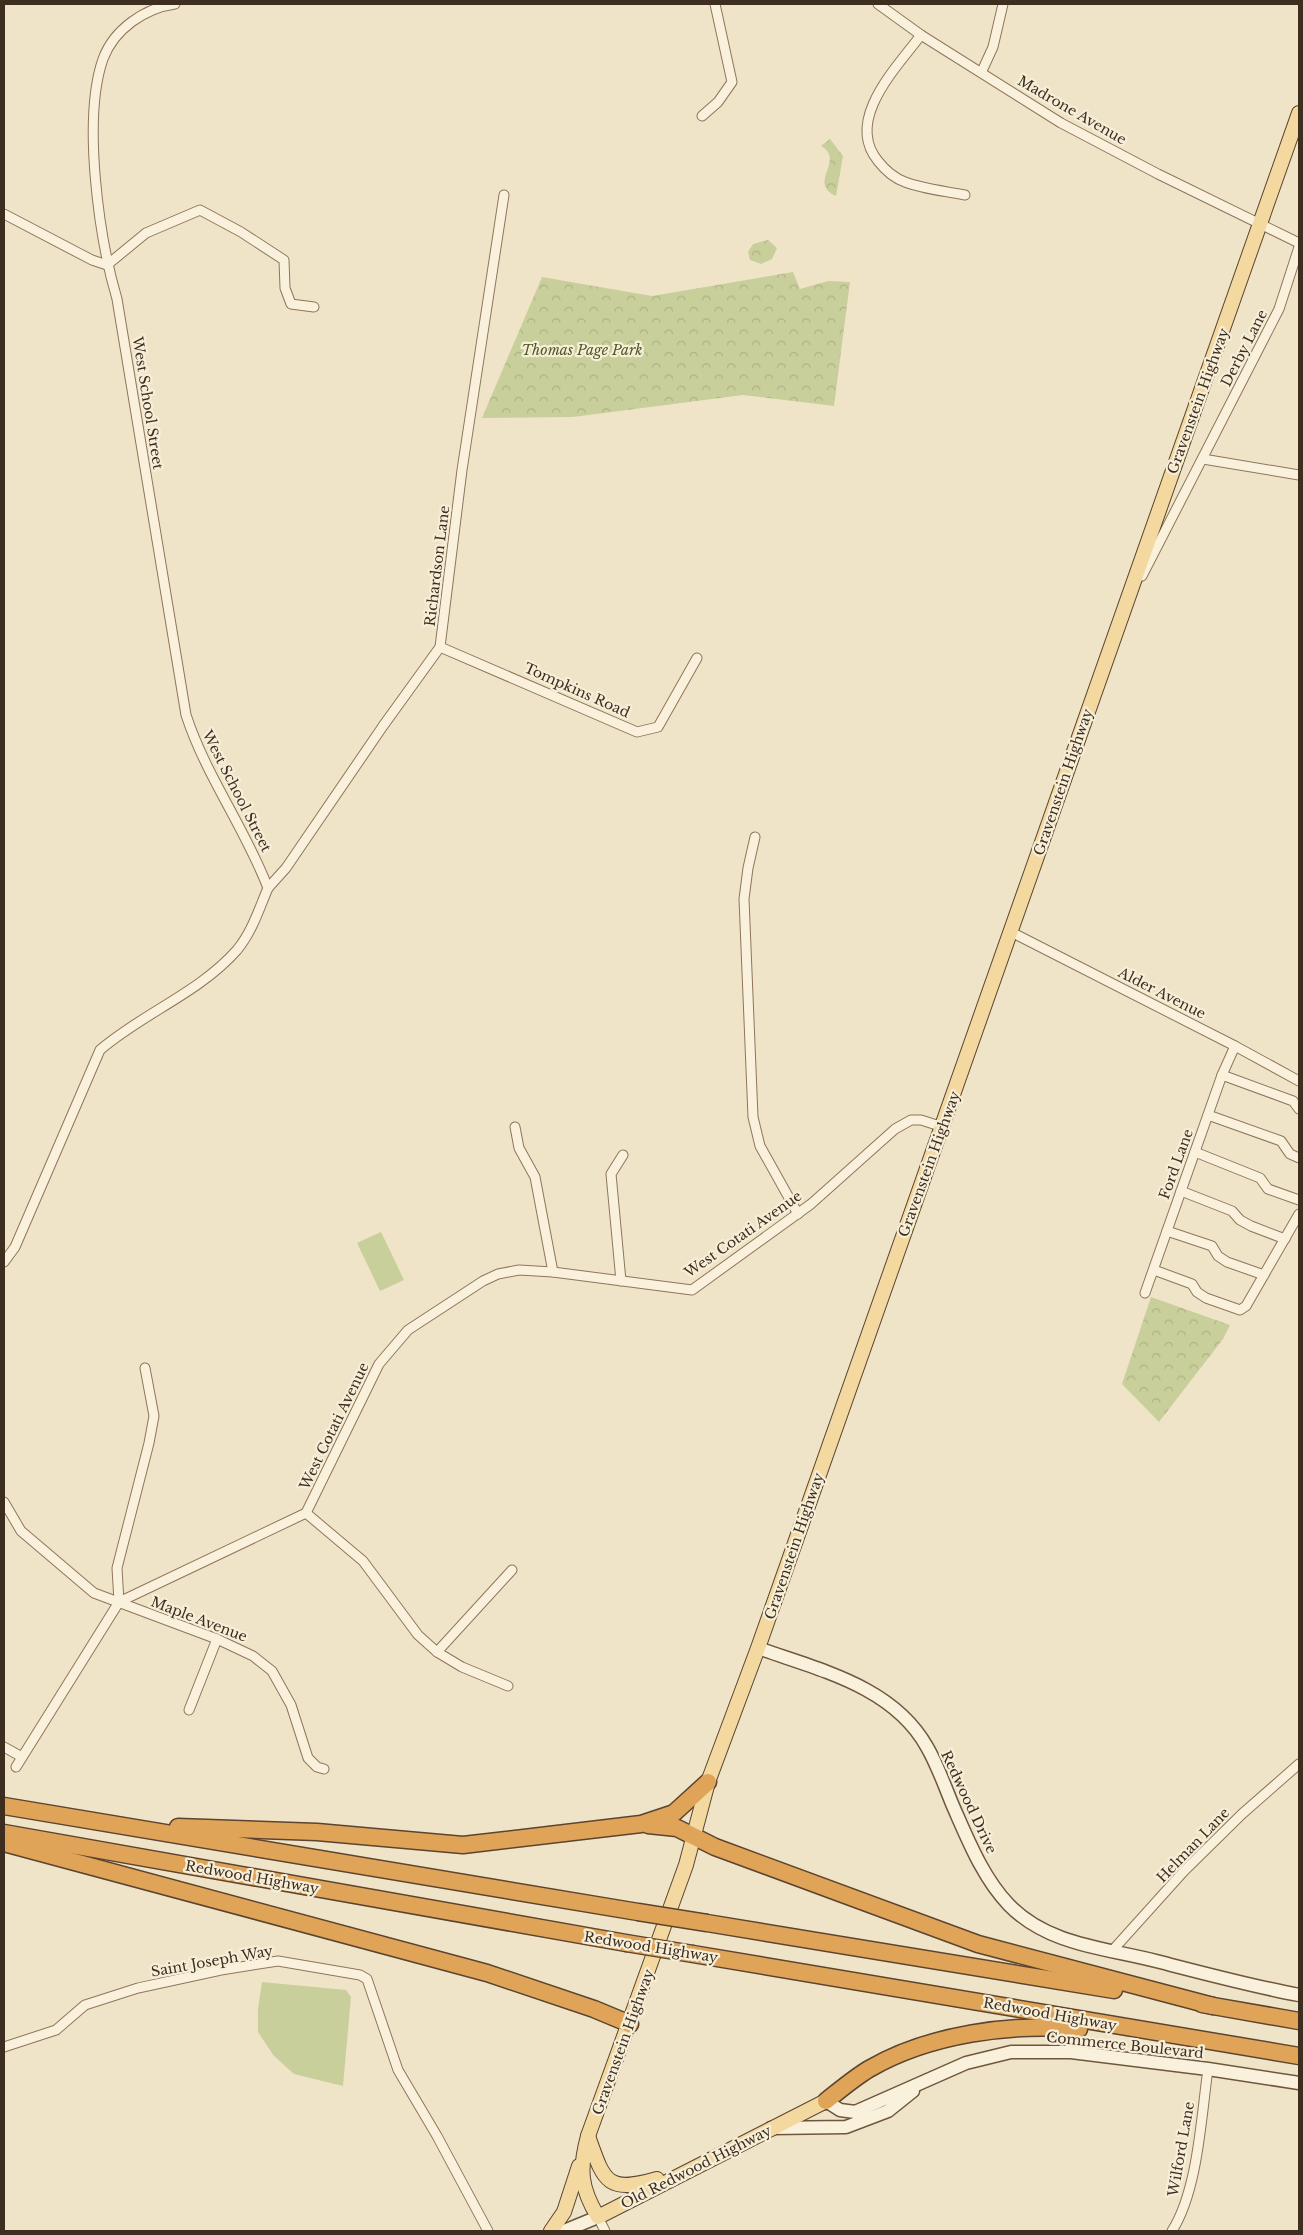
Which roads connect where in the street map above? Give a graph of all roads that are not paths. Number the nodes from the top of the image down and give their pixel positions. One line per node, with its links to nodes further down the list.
1 (175, 4): 15 (street, West School Street)
2 (715, 4): 8 (street)
3 (878, 4): 5 (street, Madrone Avenue)
4 (1003, 4): 6 (street)
5 (921, 35): 6 (street, Madrone Avenue); 10 (street)
6 (982, 71): 12 (street, Madrone Avenue)
7 (1299, 113): 12 (main road, Gravenstein Highway)
8 (702, 116)
9 (504, 195): 20 (street, Richardson Lane)
10 (965, 195)
11 (4, 214): 15 (street)
12 (1261, 224): 13 (street, Madrone Avenue); 19 (main road, Gravenstein Highway)
13 (1299, 243)
14 (1299, 247): 17 (street, Derby Lane)
15 (107, 265): 16 (street); 23 (street, West School Street)
16 (314, 306)
17 (1203, 459): 18 (street); 19 (street, Derby Lane)
18 (1299, 475)
19 (1121, 616): 24 (main road, Gravenstein Highway)
20 (440, 647): 21 (street, Tompkins Road); 23 (street, Richardson Lane)
21 (697, 658)
22 (755, 837): 37 (street)
23 (268, 888): 41 (street)
24 (1011, 932): 25 (street, Alder Avenue); 31 (main road, Gravenstein Highway)
25 (1235, 1046): 26 (street, Ford Lane); 27 (street, Alder Avenue)
26 (1222, 1075): 28 (street); 29 (street, Ford Lane)
27 (1299, 1081)
28 (1299, 1109)
29 (1208, 1115): 32 (street, Ford Lane); 34 (street)
30 (515, 1127): 43 (street)
31 (943, 1127): 37 (street, West Cotati Avenue); 53 (main road, Gravenstein Highway)
32 (1195, 1152): 35 (street, Ford Lane); 36 (street)
33 (623, 1155): 45 (street)
34 (1299, 1158)
35 (1181, 1191): 39 (street, Ford Lane); 40 (street)
36 (1299, 1200)
37 (798, 1214): 45 (street, West Cotati Avenue)
38 (1299, 1214): 40 (street)
39 (1167, 1230): 42 (street, Ford Lane); 44 (street)
40 (1285, 1239): 44 (street)
41 (4, 1262)
42 (1154, 1270): 44 (street); 46 (street, Ford Lane)
43 (553, 1272): 45 (street, West Cotati Avenue); 49 (street, West Cotati Avenue)
44 (1264, 1275)
45 (621, 1280)
46 (1145, 1293)
47 (145, 1368): 51 (street)
48 (4, 1502): 51 (street, Maple Avenue)
49 (306, 1513): 51 (street); 54 (street)
50 (512, 1570): 54 (street)
51 (119, 1602): 52 (street, Maple Avenue); 58 (street)
52 (217, 1639): 56 (street); 61 (street, Maple Avenue)
53 (758, 1648): 62 (main road, Gravenstein Highway); 69 (main road, Redwood Drive)
54 (438, 1652): 55 (street)
55 (508, 1686)
56 (189, 1710)
57 (4, 1747): 58 (street)
58 (22, 1757): 60 (street)
59 (1299, 1764): 69 (street, Helman Lane)
60 (16, 1767)
61 (324, 1769)
62 (708, 1782): 65 (highway); 67 (main road, Gravenstein Highway)
63 (4, 1806): 64 (highway, Redwood Highway)
64 (112, 1824): 65 (highway); 71 (highway, Redwood Highway, bridge)
65 (640, 1824): 67 (highway)
66 (4, 1833): 74 (highway, Redwood Highway, bridge)
67 (694, 1836): 71 (highway); 73 (main road, Gravenstein Highway)
68 (4, 1843): 73 (highway)
69 (1112, 1951): 70 (main road, Redwood Drive)
70 (1299, 1995)
71 (1214, 2006): 72 (highway, Redwood Highway)
72 (1299, 2021)
73 (630, 2024): 82 (main road, Gravenstein Highway)
74 (1198, 2039): 76 (highway, Redwood Highway); 80 (highway)
75 (4, 2047): 86 (street, Saint Joseph Way)
76 (1299, 2056)
77 (1208, 2069): 78 (main road, Commerce Boulevard); 79 (main road, Commerce Boulevard); 90 (street, Wilford Lane)
78 (923, 2082): 80 (main road, Commerce Boulevard); 81 (main road, Commerce Boulevard)
79 (1299, 2083)
80 (826, 2101): 81 (main road, Old Redwood Highway)
81 (771, 2128): 84 (main road, Old Redwood Highway)
82 (588, 2136): 83 (main road, Gravenstein Highway); 84 (main road)
83 (584, 2151): 85 (main road, Gravenstein Highway); 87 (main road)
84 (689, 2170): 85 (main road, Old Redwood Highway)
85 (598, 2217): 88 (main road, Old Redwood Highway); 89 (street)
86 (488, 2231)
87 (551, 2231)
88 (564, 2231)
89 (605, 2231)
90 (1172, 2231)

